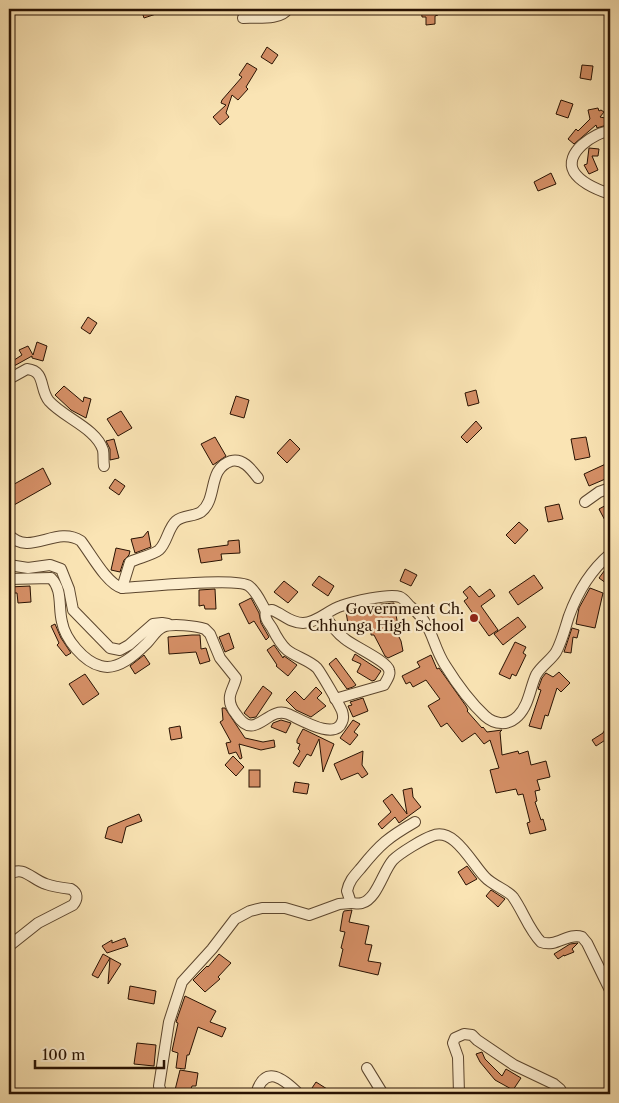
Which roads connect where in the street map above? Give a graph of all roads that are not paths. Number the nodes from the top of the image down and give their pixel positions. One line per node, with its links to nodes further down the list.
1 (288, 9): 2 (street)
2 (243, 18)
3 (610, 131): 4 (street)
4 (610, 194)
5 (9, 379): 6 (street)
6 (104, 466)
7 (258, 478): 14 (street)
8 (610, 488): 9 (street)
9 (585, 502)
10 (9, 535): 14 (street)
11 (610, 554): 16 (street)
12 (9, 565): 17 (street)
13 (9, 579): 17 (street)
14 (122, 588): 15 (street)
15 (266, 611): 16 (street); 18 (street)
16 (325, 615): 18 (street)
17 (172, 626): 18 (street)
18 (335, 699)
19 (415, 822): 21 (street)
20 (9, 875): 22 (street)
21 (351, 903): 23 (street); 25 (street)
22 (9, 946)
23 (610, 990)
24 (367, 1068): 28 (street)
25 (162, 1094)
26 (256, 1094): 27 (street)
27 (299, 1094)
28 (384, 1094)
29 (458, 1094): 30 (street)
30 (563, 1094)

